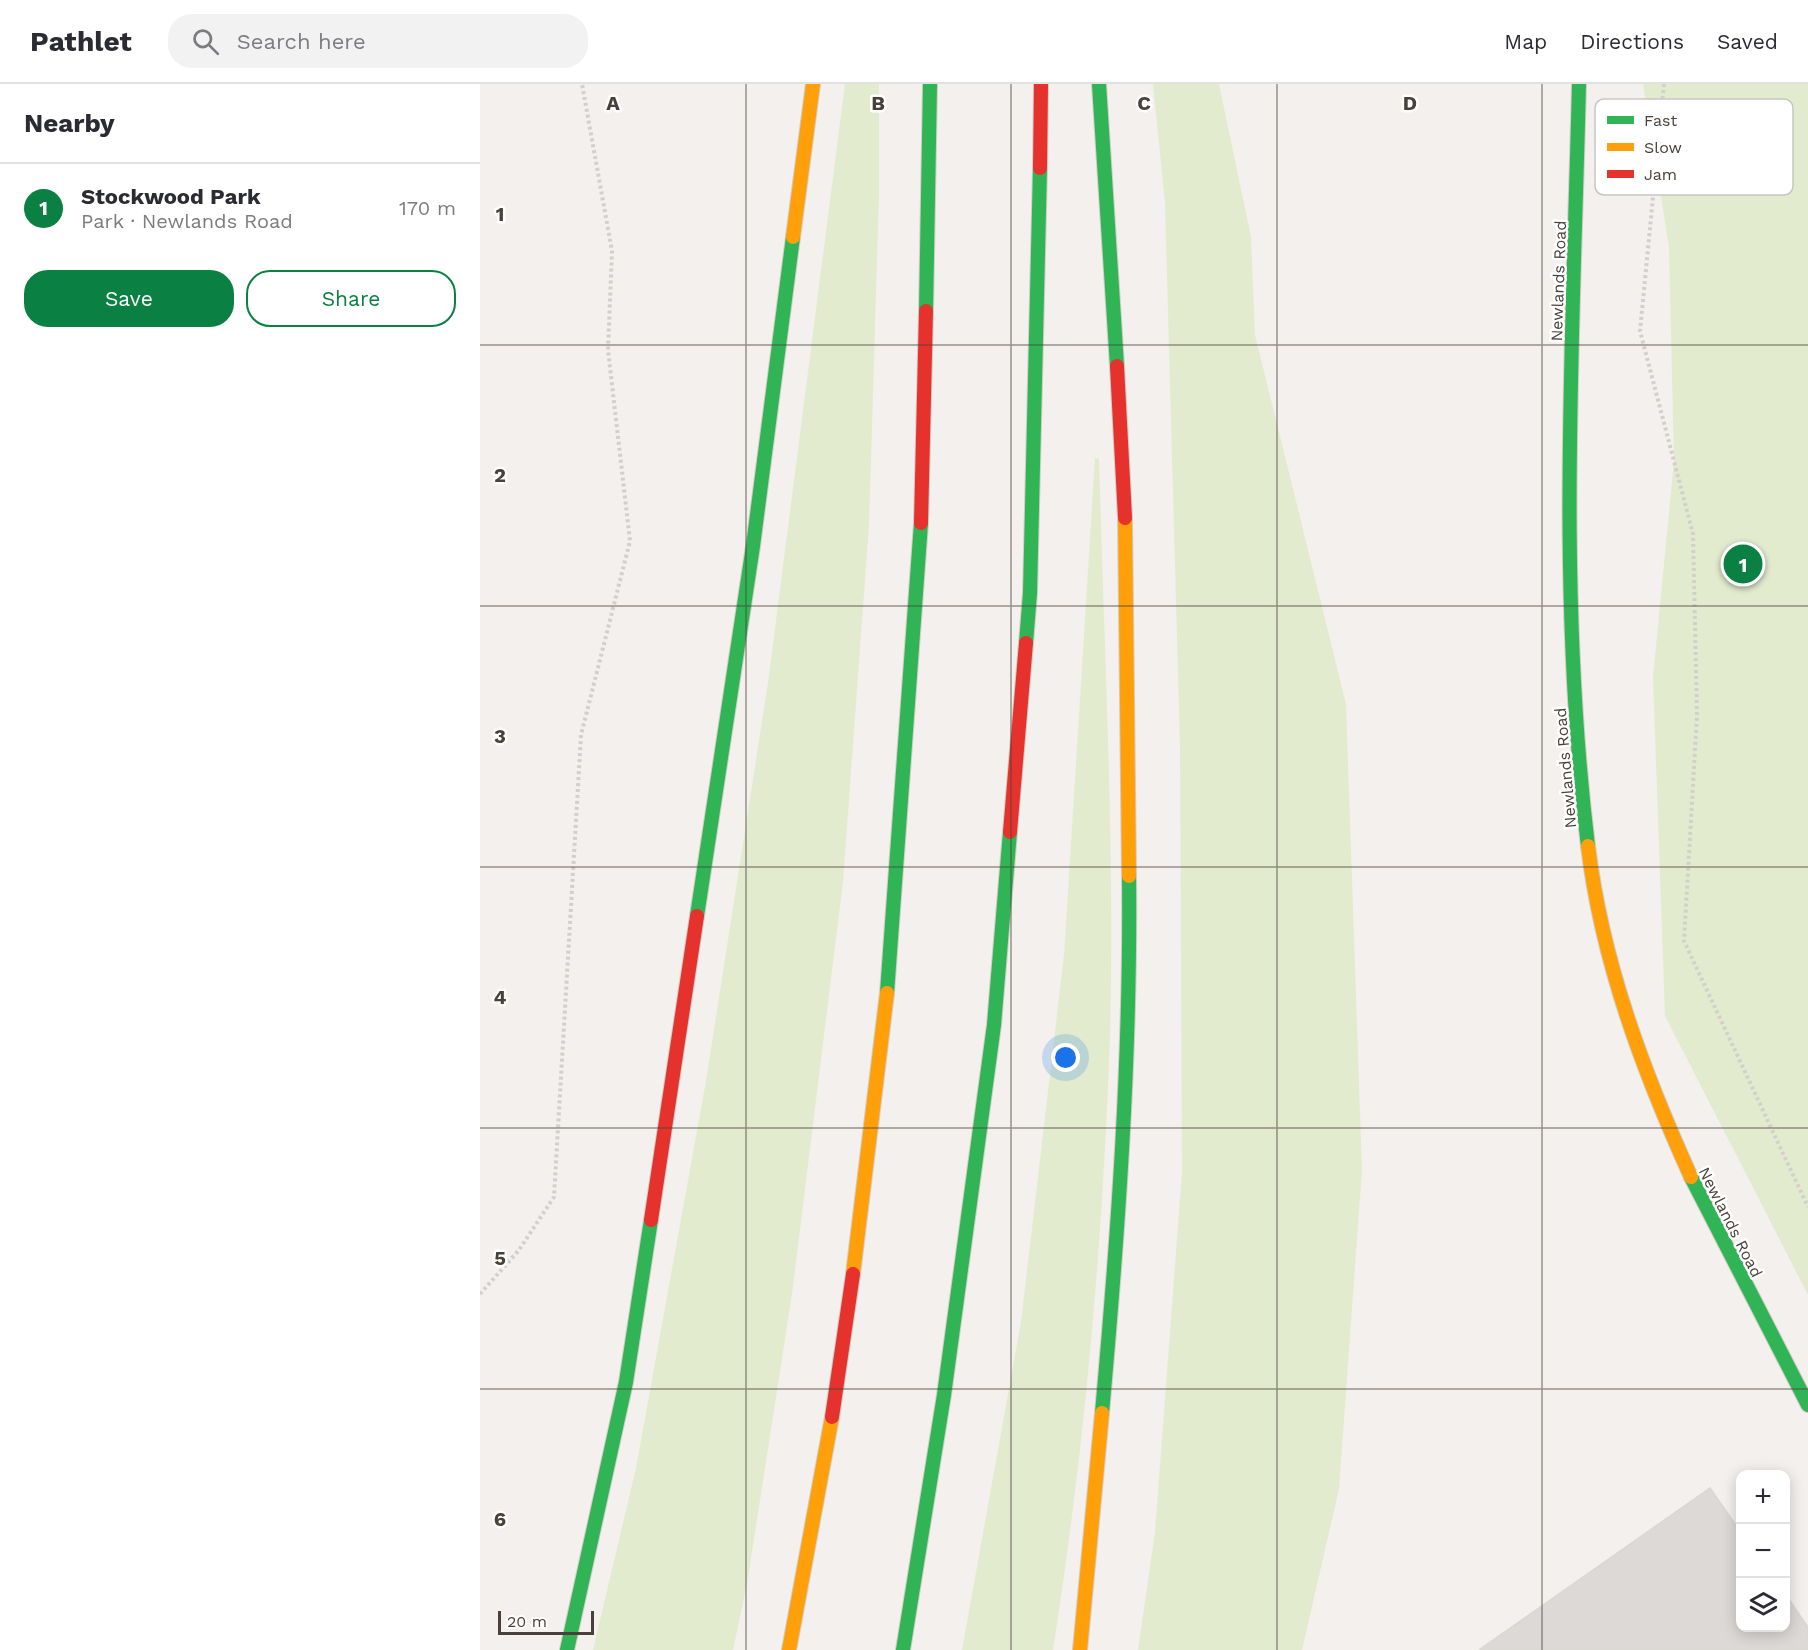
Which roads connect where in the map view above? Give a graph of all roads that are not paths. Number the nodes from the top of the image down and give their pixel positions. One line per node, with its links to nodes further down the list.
1 (813, 84): 8 (main road)
2 (930, 84): 9 (main road)
3 (1041, 84): 10 (main road)
4 (1099, 84): 7 (main road)
5 (1579, 84): 6 (main road, Newlands Road)
6 (1808, 1405)
7 (1082, 1606): 11 (main road); 12 (main road)
8 (567, 1650)
9 (789, 1650)
10 (903, 1650)
11 (1073, 1650)
12 (1080, 1650)

